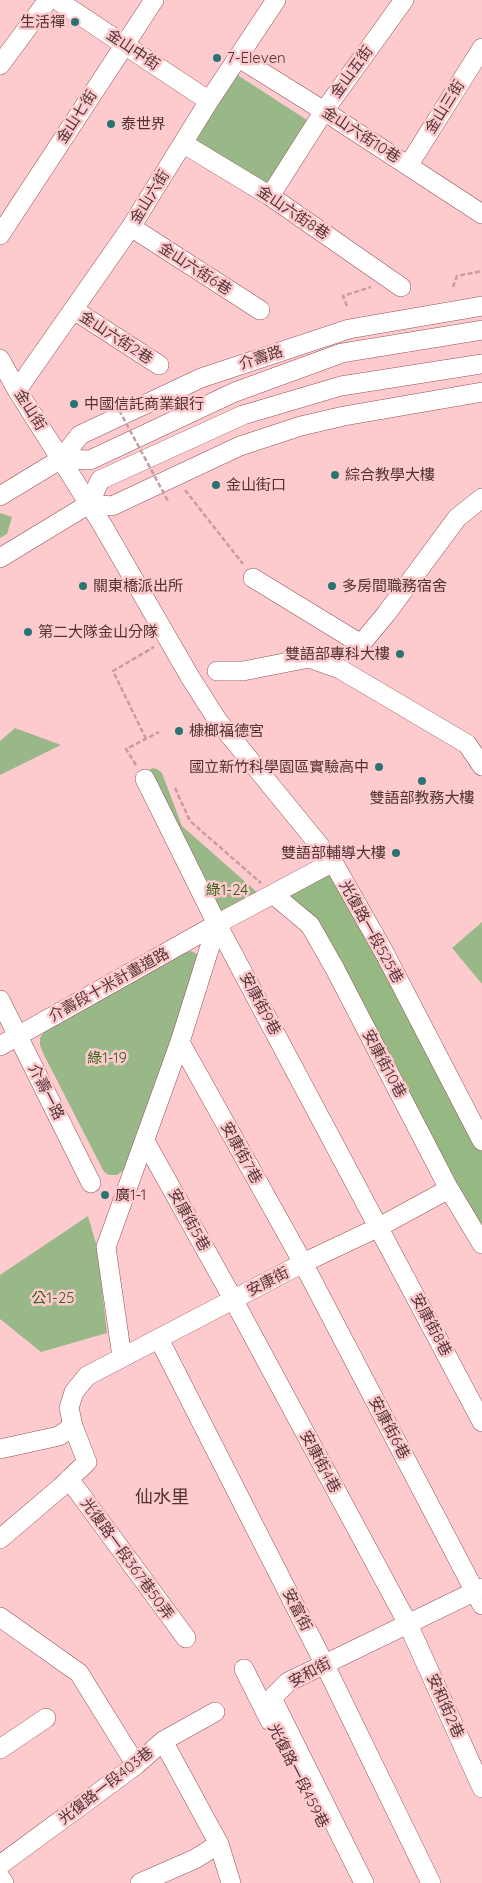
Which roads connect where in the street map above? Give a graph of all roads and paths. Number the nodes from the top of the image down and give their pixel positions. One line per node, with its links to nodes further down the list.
1 (48, 0): 9 (street)
2 (57, 0): 6 (street, 金山中街)
3 (154, 0): 6 (street, 金山七街)
4 (276, 0): 8 (street, 金山六街)
5 (404, 0): 11 (street, 金山五街)
6 (125, 44): 10 (street, 金山中街); 17 (street, 金山七街)
7 (482, 48): 13 (street, 金山三街)
8 (239, 58): 10 (street, 金山六街); 11 (street, 金山六街10巷)
9 (0, 64)
10 (209, 101): 12 (street, 金山六街)
11 (324, 111): 13 (street, 金山六街10巷); 14 (street, 金山五街)
12 (184, 144): 14 (street, 金山六街8巷); 16 (street, 金山六街)
13 (408, 166): 15 (street, 金山六街10巷)
14 (270, 196): 19 (street, 金山六街8巷)
15 (482, 214)
16 (130, 227): 23 (street, 金山六街); 24 (street, 金山六街6巷)
17 (0, 235)
18 (482, 271): 20 (path)
19 (396, 284): 21 (path)
20 (453, 288)
21 (347, 306)
22 (482, 306): 32 (street, 介壽路)
23 (74, 310): 28 (street, 金山六街2巷); 29 (street, 金山六街)
24 (260, 310)
25 (482, 330): 32 (street, 介壽路)
26 (0, 359): 29 (street, 金山街)
27 (482, 364): 37 (street)
28 (159, 365)
29 (17, 390): 32 (street, 金山街)
30 (482, 392): 37 (street)
31 (112, 397): 36 (path, bridge)
32 (61, 459): 34 (street, 介壽路); 37 (street, 光復路一段525巷)
33 (182, 487): 39 (path)
34 (0, 496)
35 (482, 498): 41 (street)
36 (168, 502)
37 (89, 504): 38 (street); 40 (street, 光復路一段525巷)
38 (0, 558)
39 (253, 578): 41 (street)
40 (168, 640): 45 (path); 49 (street, 光復路一段525巷)
41 (361, 644): 42 (street)
42 (340, 668): 43 (street); 46 (street)
43 (217, 671)
44 (160, 732): 45 (path)
45 (146, 739): 47 (path)
46 (482, 766)
47 (144, 779): 51 (street, 安康街9巷)
48 (175, 788): 50 (path)
49 (333, 862): 50 (street); 56 (street, 光復路一段525巷)
50 (273, 894): 51 (street, 介壽段十米計畫道路); 61 (street, 安康街10巷)
51 (217, 924): 53 (street, 介壽段十米計畫道路); 54 (street); 62 (street, 安康街9巷)
52 (0, 1000): 53 (street, 介壽一路)
53 (18, 1036): 55 (street, 介壽段十米計畫道路); 60 (street, 介壽一路)
54 (180, 1042): 57 (street); 64 (street, 安康街7巷)
55 (0, 1046)
56 (482, 1140)
57 (145, 1141): 58 (street, 安康街5巷); 59 (street)
58 (166, 1178): 59 (street); 65 (street, 安康街5巷)
59 (130, 1179): 67 (street)
60 (92, 1183)
61 (449, 1189): 62 (street, 安康街); 63 (street, 安康街10巷)
62 (379, 1228): 64 (street, 安康街); 68 (street, 安康街8巷)
63 (482, 1244)
64 (303, 1264): 65 (street, 安康街); 74 (street, 安康街6巷)
65 (233, 1299): 66 (street, 安康街); 76 (street, 安康街4巷)
66 (159, 1339): 67 (street, 安康街); 78 (street, 安富街)
67 (122, 1357): 70 (street, 安康街)
68 (475, 1391): 69 (street, 安康街8巷)
69 (482, 1422)
70 (73, 1426): 71 (street); 72 (street)
71 (0, 1449)
72 (69, 1479): 73 (street); 77 (street, 光復路一段367巷50弄)
73 (0, 1539)
74 (480, 1595): 76 (street, 安和街)
75 (0, 1617): 84 (street)
76 (408, 1624): 78 (street, 安和街); 85 (street, 安和街2巷)
77 (186, 1638)
78 (325, 1665): 93 (street, 安和街); 94 (street, 安富街)
79 (244, 1669): 92 (street, 光復路一段459巷)
80 (215, 1712): 82 (street, 光復路一段403巷)
81 (46, 1718): 83 (street)
82 (163, 1741): 84 (street, 光復路一段403巷); 86 (street)
83 (0, 1750)
84 (136, 1766): 87 (street, 光復路一段403巷)
85 (482, 1788)
86 (218, 1844): 90 (street); 91 (street)
87 (0, 1865)
88 (0, 1877): 89 (street)
89 (4, 1883)
90 (140, 1883)
91 (231, 1883)
92 (352, 1883)
93 (364, 1883)
94 (431, 1883)

